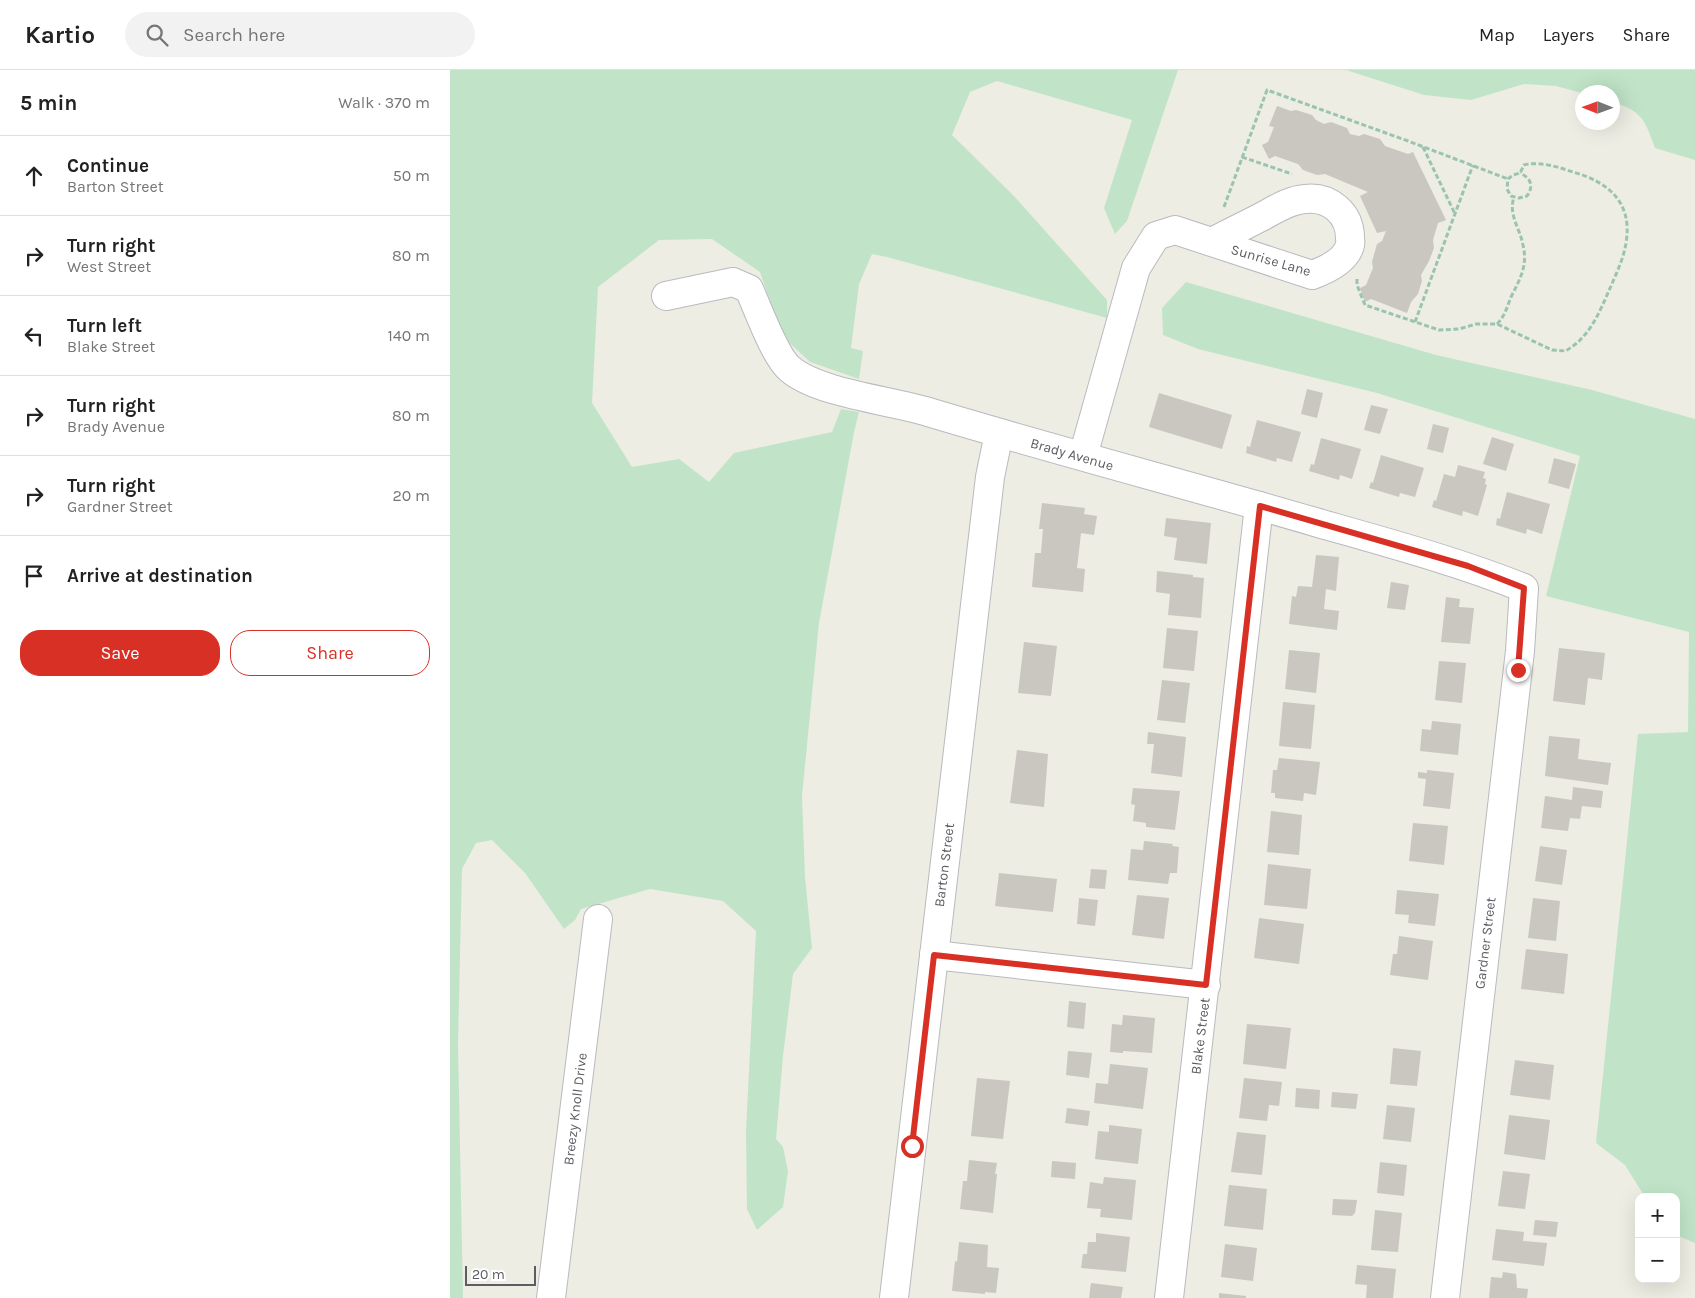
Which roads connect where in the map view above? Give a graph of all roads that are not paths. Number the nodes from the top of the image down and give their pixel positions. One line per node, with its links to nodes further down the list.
1 (1212, 242): 4 (street)
2 (666, 296): 3 (street, Brady Avenue)
3 (999, 433): 4 (street, Brady Avenue); 8 (street, Barton Street)
4 (1083, 456): 5 (street, Brady Avenue)
5 (1260, 506): 6 (street, Brady Avenue); 9 (street, Blake Street)
6 (1524, 588): 13 (street, Gardner Street)
7 (598, 919): 10 (street, Breezy Knoll Drive)
8 (934, 955): 9 (street); 11 (street, Barton Street)
9 (1206, 985): 12 (street, Blake Street)
10 (551, 1298)
11 (894, 1298)
12 (1169, 1298)
13 (1445, 1298)

